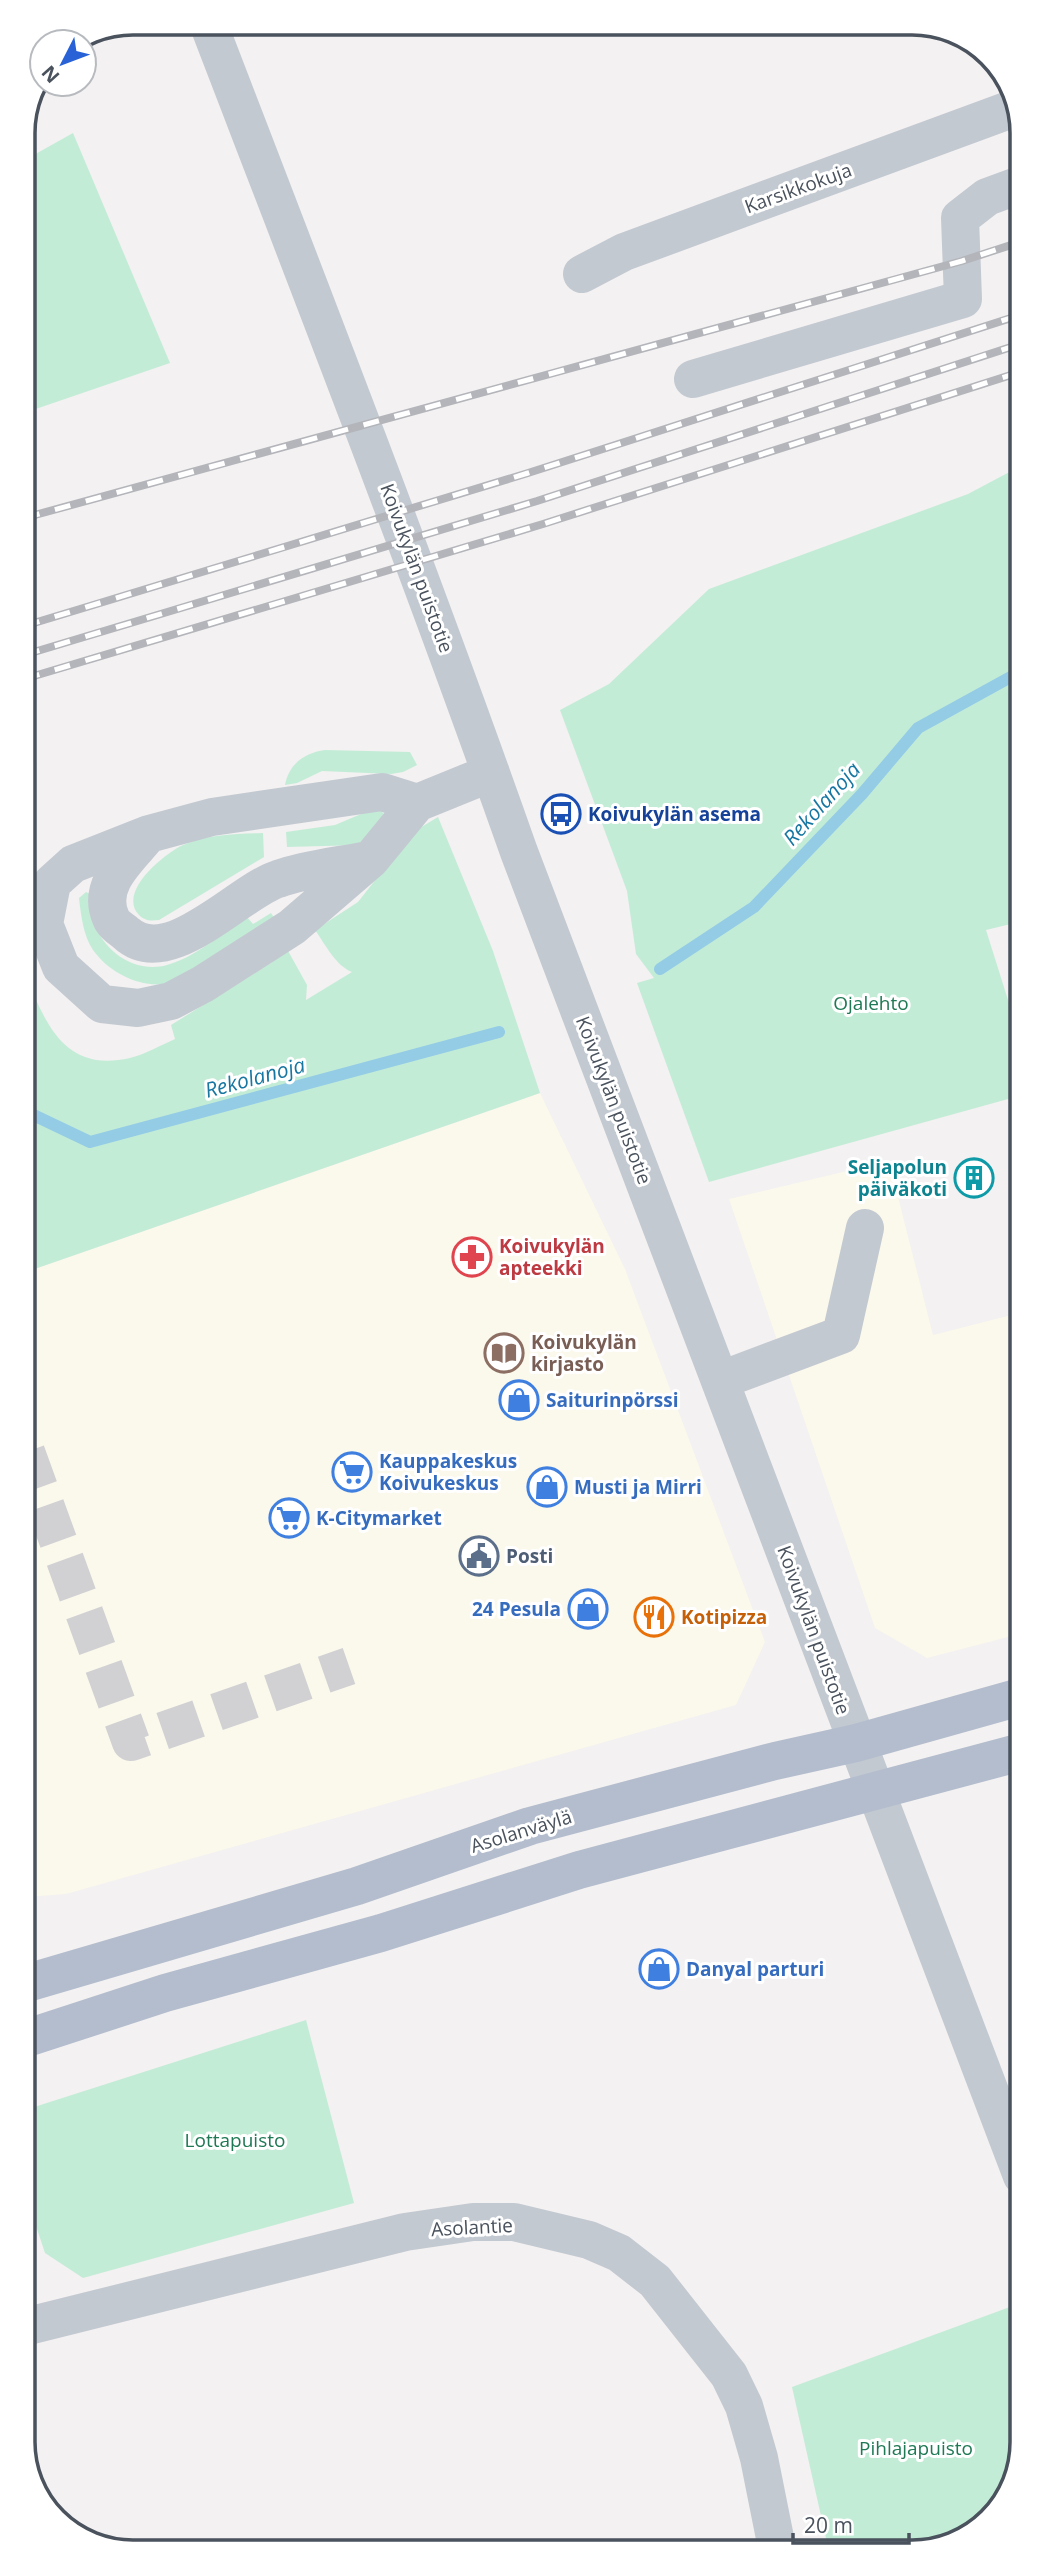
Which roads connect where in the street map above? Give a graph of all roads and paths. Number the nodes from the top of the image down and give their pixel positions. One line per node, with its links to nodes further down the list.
1 (213, 35): 6 (street, Koivukylän puistotie)
2 (1007, 111): 4 (street, Karsikkokuja)
3 (1010, 189): 5 (street)
4 (582, 274)
5 (693, 379)
6 (491, 773): 7 (street); 11 (street, Koivukylän puistotie)
7 (417, 803): 8 (street); 9 (street)
8 (149, 834): 9 (street); 9 (street)
9 (371, 859)
10 (865, 1228): 11 (street)
11 (721, 1380): 13 (street, Koivukylän puistotie)
12 (1010, 1700): 13 (main road, Asolanväylä)
13 (856, 1743): 15 (street, Koivukylän puistotie); 16 (main road, Asolanväylä)
14 (1010, 1755): 15 (main road)
15 (875, 1792): 17 (main road); 18 (street, Koivukylän puistotie)
16 (35, 1981)
17 (35, 2035)
18 (1010, 2145)
19 (35, 2324): 20 (street, Asolantie)
20 (775, 2540)

